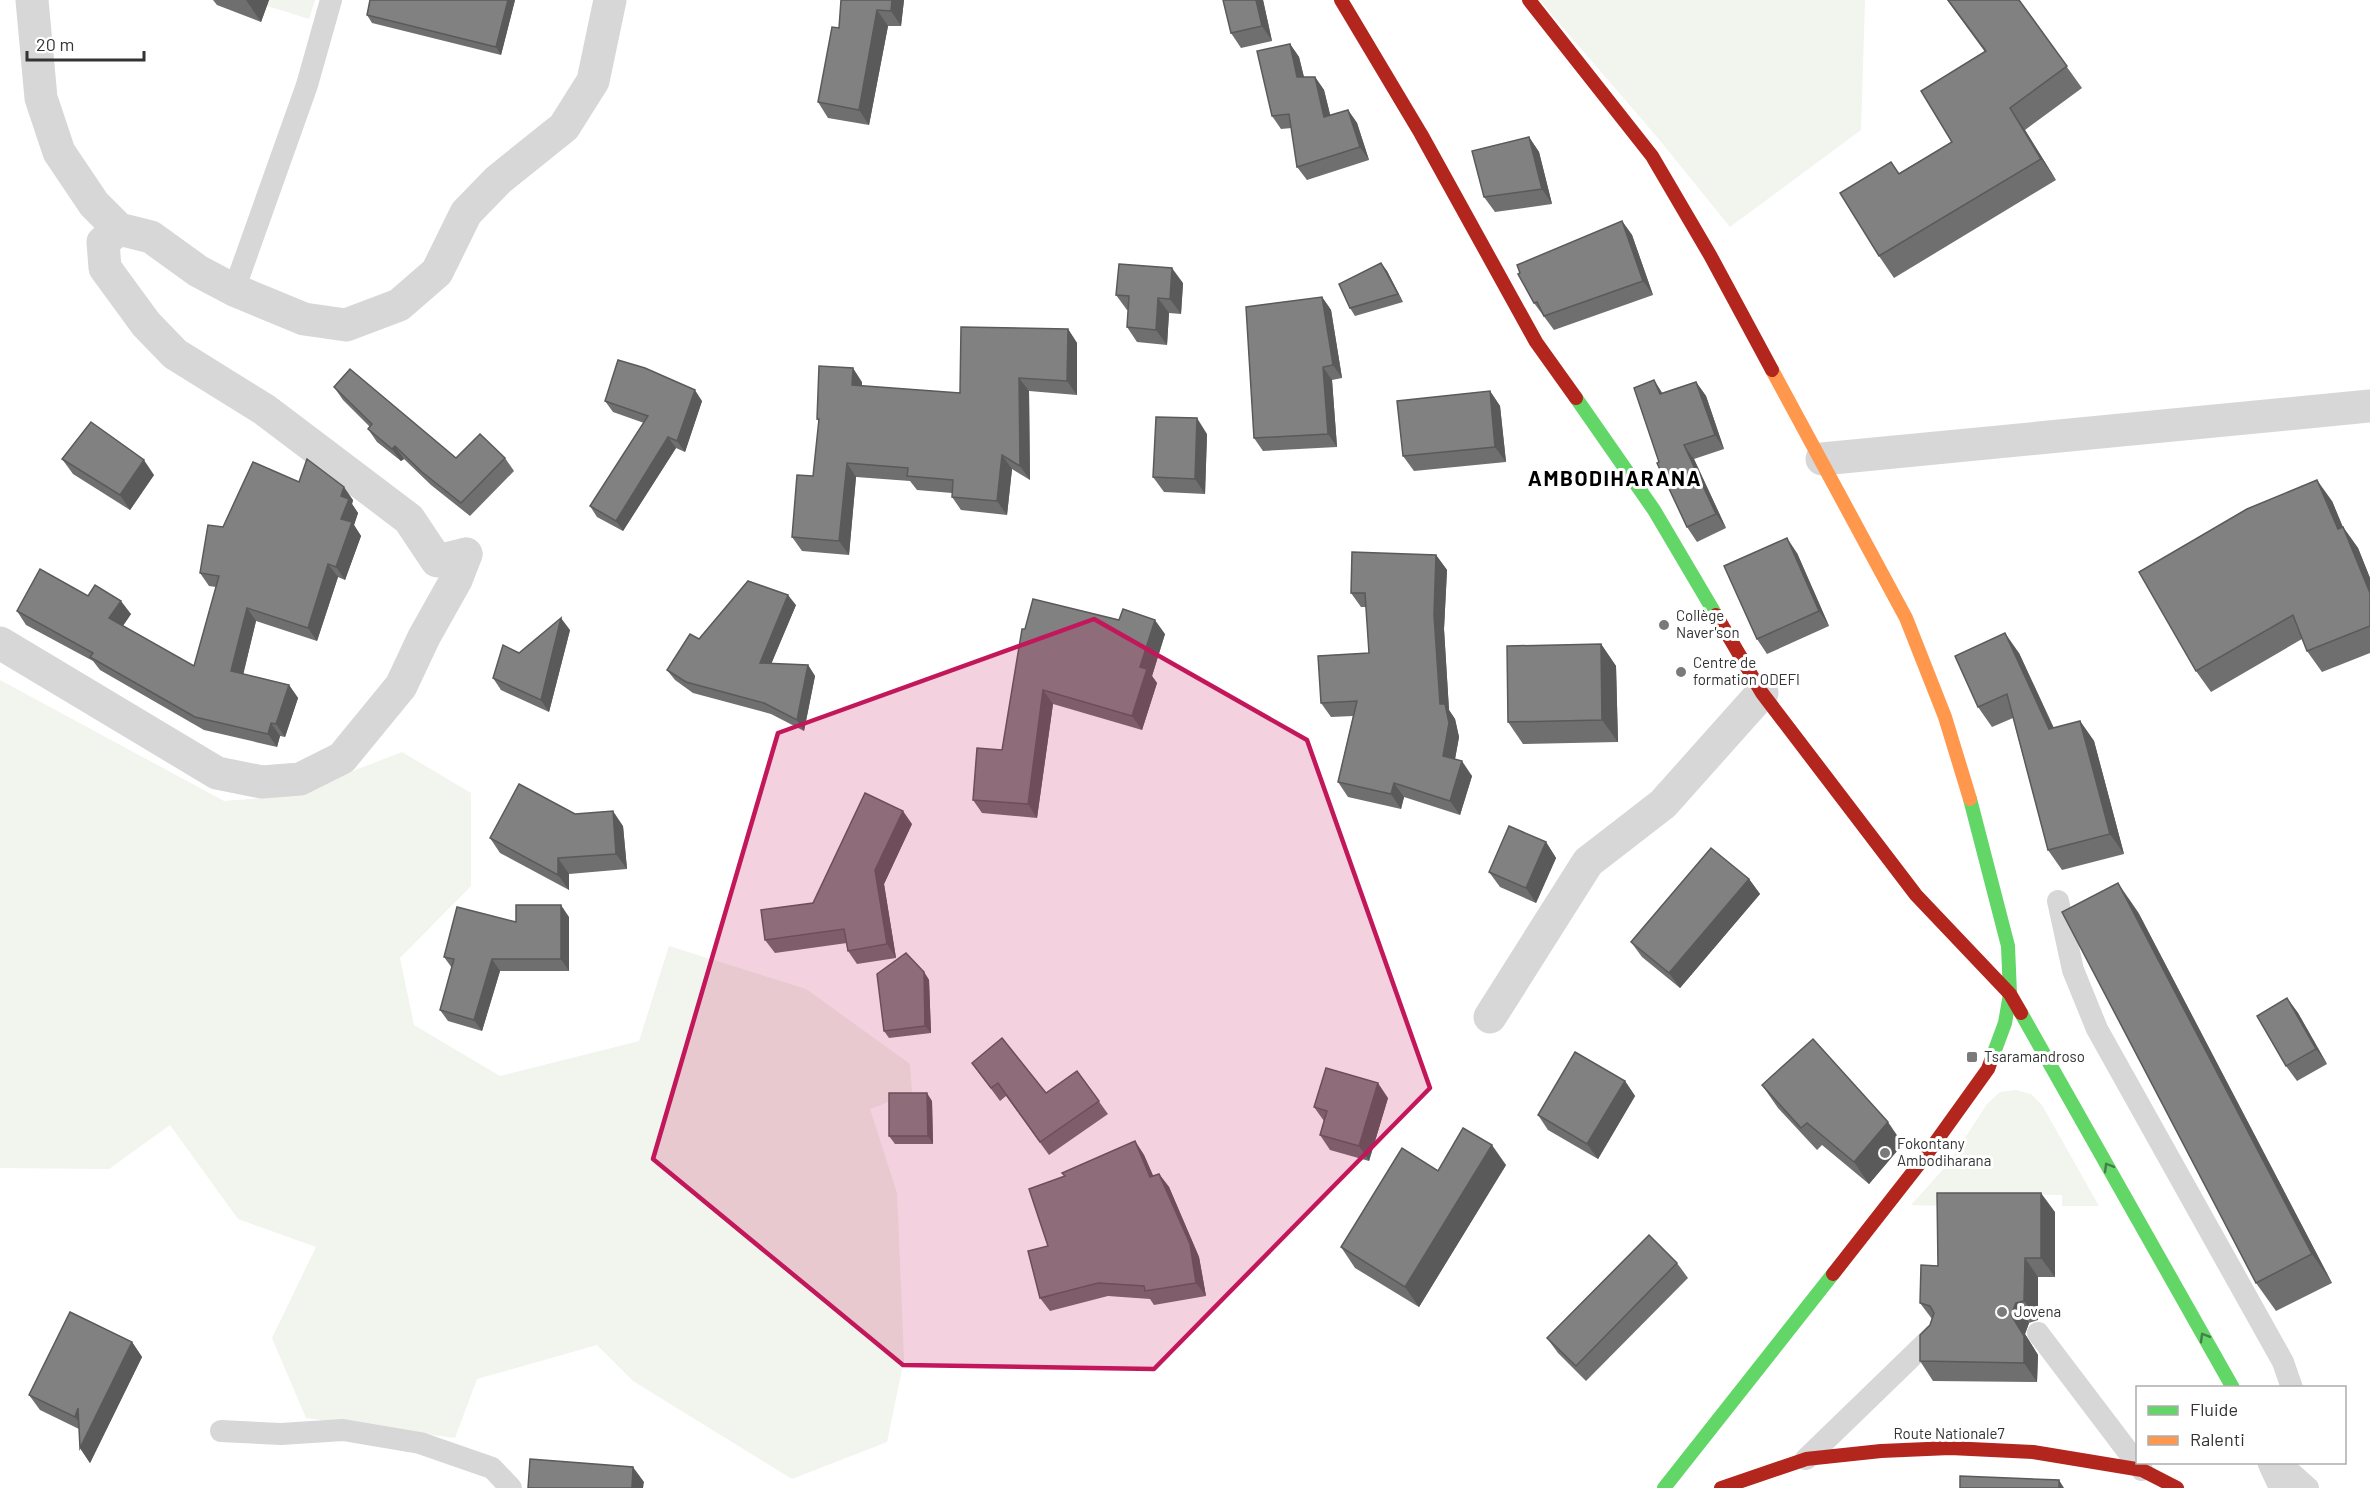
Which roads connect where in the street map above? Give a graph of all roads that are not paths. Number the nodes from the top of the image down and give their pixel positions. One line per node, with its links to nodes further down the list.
1 (32, 0): 6 (street)
2 (331, 0): 7 (lane)
3 (610, 0): 7 (street)
4 (1341, 0): 11 (street)
5 (1529, 0): 9 (street)
6 (119, 229): 7 (street); 10 (street)
7 (234, 290)
8 (2370, 406): 9 (street)
9 (1822, 459): 13 (street)
10 (0, 643)
11 (1762, 693): 13 (street); 14 (street)
12 (2058, 901): 18 (lane)
13 (2010, 994): 17 (street, one-way to 13); 28 (street)
14 (1490, 1017)
15 (2038, 1333): 21 (lane)
16 (1934, 1335): 20 (lane)
17 (2232, 1386)
18 (2291, 1386)
19 (221, 1431): 27 (lane)
20 (1806, 1459): 26 (street, Route Nationale7); 29 (street, Route Nationale7)
21 (2136, 1462)
22 (2137, 1464): 26 (lane)
23 (2278, 1464): 31 (street)
24 (2279, 1464): 32 (lane)
25 (2308, 1464): 32 (lane)
26 (2142, 1470): 30 (street, Route Nationale7)
27 (511, 1488)
28 (1664, 1488)
29 (1721, 1488)
30 (2177, 1488)
31 (2286, 1488)
32 (2309, 1488)

